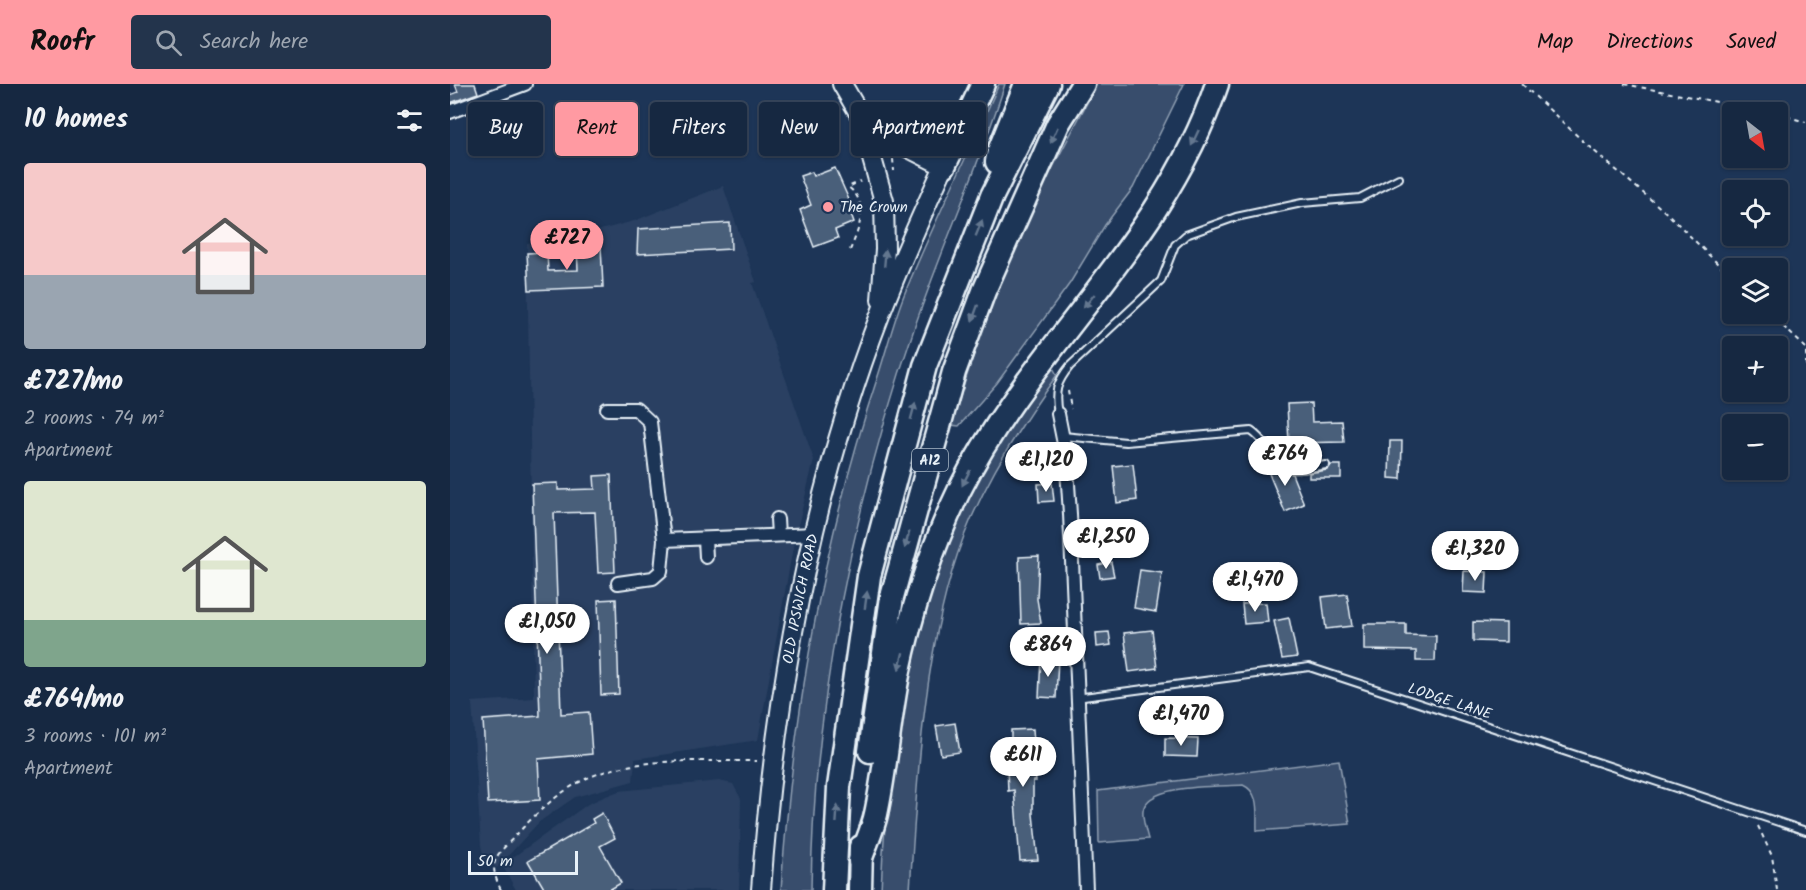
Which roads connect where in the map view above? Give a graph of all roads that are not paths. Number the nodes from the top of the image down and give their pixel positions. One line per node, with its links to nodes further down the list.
1 (525, 84): 9 (street)
2 (842, 84): 8 (street, OLD IPSWICH ROAD)
3 (983, 84): 12 (highway)
4 (1026, 84): 14 (highway, A12)
5 (1048, 84): 14 (highway, A12)
6 (1083, 84): 29 (highway, A12, one-way to 29)
7 (1217, 84): 29 (highway, A12, one-way to 29)
8 (852, 102)
9 (450, 112)
10 (872, 156): 15 (street, OLD IPSWICH ROAD, one-way to 10)
11 (924, 156): 12 (street)
12 (944, 166): 15 (street, OLD IPSWICH ROAD)
13 (1399, 178): 17 (lane)
14 (992, 196): 30 (highway, A12, one-way to 14)
15 (879, 316): 21 (street, OLD IPSWICH ROAD)
16 (606, 409): 24 (street)
17 (1058, 414): 18 (street)
18 (1062, 436): 19 (lane); 27 (street)
19 (1326, 465)
20 (777, 519): 22 (street)
21 (814, 534): 22 (street); 31 (street, OLD IPSWICH ROAD)
22 (778, 536): 23 (street)
23 (705, 539): 24 (street); 25 (street)
24 (664, 540): 26 (street)
25 (706, 557)
26 (618, 583)
27 (1077, 698): 28 (lane, LODGE LANE); 33 (street)
28 (1806, 831)
29 (860, 861): 32 (highway, A12)
30 (833, 881)
31 (761, 890)
32 (860, 890)
33 (1086, 890)

